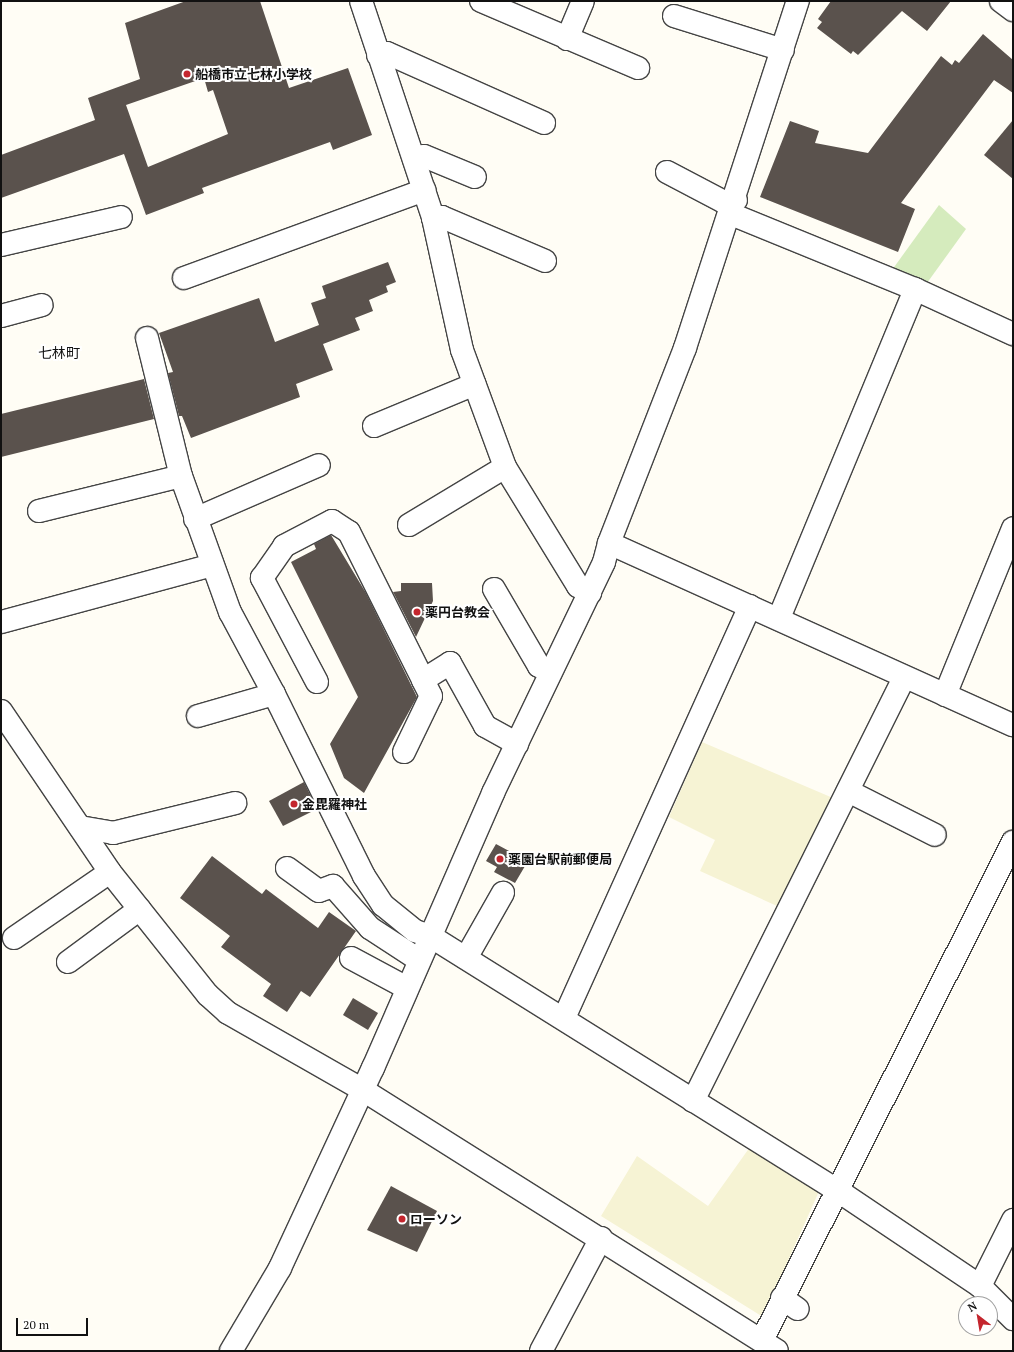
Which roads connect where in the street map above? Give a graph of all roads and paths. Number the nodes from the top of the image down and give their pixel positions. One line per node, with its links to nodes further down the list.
1 (361, 1): 10 (street)
2 (481, 1): 8 (street)
3 (583, 1): 8 (street)
4 (798, 1): 9 (street)
5 (1001, 1): 6 (street)
6 (1013, 10)
7 (674, 16): 9 (street)
8 (567, 39): 11 (street)
9 (783, 50): 17 (street)
10 (378, 55): 12 (street); 13 (street)
11 (638, 68)
12 (544, 123)
13 (414, 159): 15 (street); 16 (street)
14 (666, 172): 17 (street)
15 (475, 177)
16 (424, 190): 19 (street); 22 (street)
17 (733, 207): 23 (street); 37 (street)
18 (121, 217): 20 (street)
19 (433, 218): 21 (street); 28 (street)
20 (1, 245)
21 (545, 261)
22 (184, 278)
23 (915, 289): 26 (street); 42 (street)
24 (42, 305): 25 (street)
25 (1, 316)
26 (1013, 334)
27 (147, 338): 32 (street)
28 (475, 384): 29 (street); 31 (street)
29 (374, 426)
30 (319, 465): 34 (street)
31 (505, 467): 35 (street); 40 (street)
32 (181, 476): 33 (street); 34 (street)
33 (39, 511)
34 (195, 519): 38 (street)
35 (409, 525)
36 (1011, 538): 49 (street)
37 (608, 543): 40 (street); 41 (street)
38 (212, 566): 43 (street); 48 (street)
39 (494, 589): 44 (street)
40 (590, 593): 44 (street)
41 (750, 606): 42 (street); 71 (street)
42 (779, 618): 45 (street)
43 (1, 622)
44 (552, 672): 53 (street)
45 (904, 678): 49 (street); 55 (street)
46 (423, 680): 47 (street); 53 (street); 54 (street)
47 (316, 682)
48 (274, 694): 51 (street); 64 (street)
49 (945, 695): 52 (street)
50 (1, 711): 57 (street)
51 (198, 716)
52 (1012, 722)
53 (517, 744): 64 (street)
54 (404, 752)
55 (848, 791): 58 (street); 73 (street)
56 (235, 803): 57 (street)
57 (80, 827): 61 (street)
58 (935, 835)
59 (1013, 842): 74 (street)
60 (287, 868): 68 (street)
61 (110, 872): 63 (street); 65 (street)
62 (503, 893): 67 (street)
63 (140, 909): 69 (street); 72 (street)
64 (430, 936): 67 (street); 68 (street)
65 (14, 938)
66 (351, 958): 70 (street)
67 (466, 958): 71 (street)
68 (419, 960): 70 (street)
69 (68, 962)
70 (408, 988): 72 (street)
71 (564, 1018): 73 (street)
72 (363, 1090): 76 (street); 80 (street)
73 (693, 1101): 74 (street)
74 (837, 1190): 77 (street); 79 (street)
75 (1013, 1220): 77 (street)
76 (601, 1238): 79 (street); 81 (street)
77 (980, 1286): 78 (street)
78 (1013, 1319)
79 (769, 1346)
80 (231, 1351)
81 (541, 1351)

